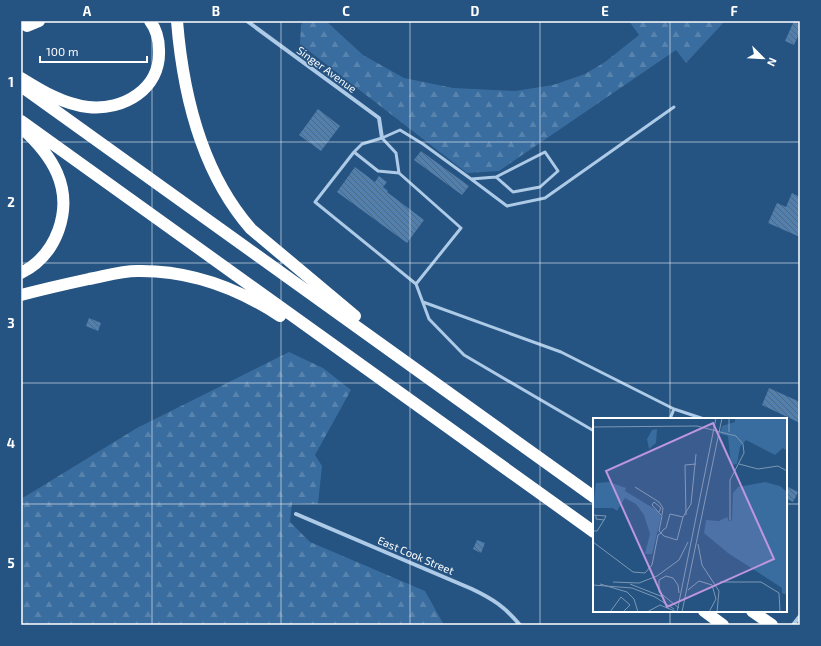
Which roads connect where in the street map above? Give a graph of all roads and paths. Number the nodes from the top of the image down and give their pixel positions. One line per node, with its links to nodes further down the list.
1 (39, 21): 5 (highway)
2 (150, 21): 6 (highway)
3 (177, 21): 21 (highway)
4 (248, 21): 11 (street, Singer Avenue)
5 (27, 26)
6 (21, 78)
7 (21, 86): 21 (highway)
8 (674, 107): 15 (lane)
9 (21, 121): 20 (highway)
10 (21, 127): 16 (highway)
11 (382, 138): 12 (lane); 13 (lane); 15 (lane)
12 (354, 152): 13 (lane); 17 (lane)
13 (399, 173): 17 (lane)
14 (496, 176): 14 (lane); 15 (lane)
15 (471, 179)
16 (21, 273)
17 (416, 284): 19 (lane)
18 (21, 294): 20 (highway)
19 (423, 302): 22 (lane); 25 (lane)
20 (366, 369): 28 (highway)
21 (439, 386): 26 (highway)
22 (674, 409): 23 (lane); 24 (lane)
23 (670, 418)
24 (701, 418)
25 (593, 430)
26 (593, 496)
27 (296, 514): 32 (street, East Cook Street)
28 (593, 531)
29 (705, 612): 33 (highway)
30 (753, 612): 34 (highway)
31 (800, 616): 35 (street)
32 (520, 625)
33 (723, 625)
34 (772, 625)
35 (793, 625)

